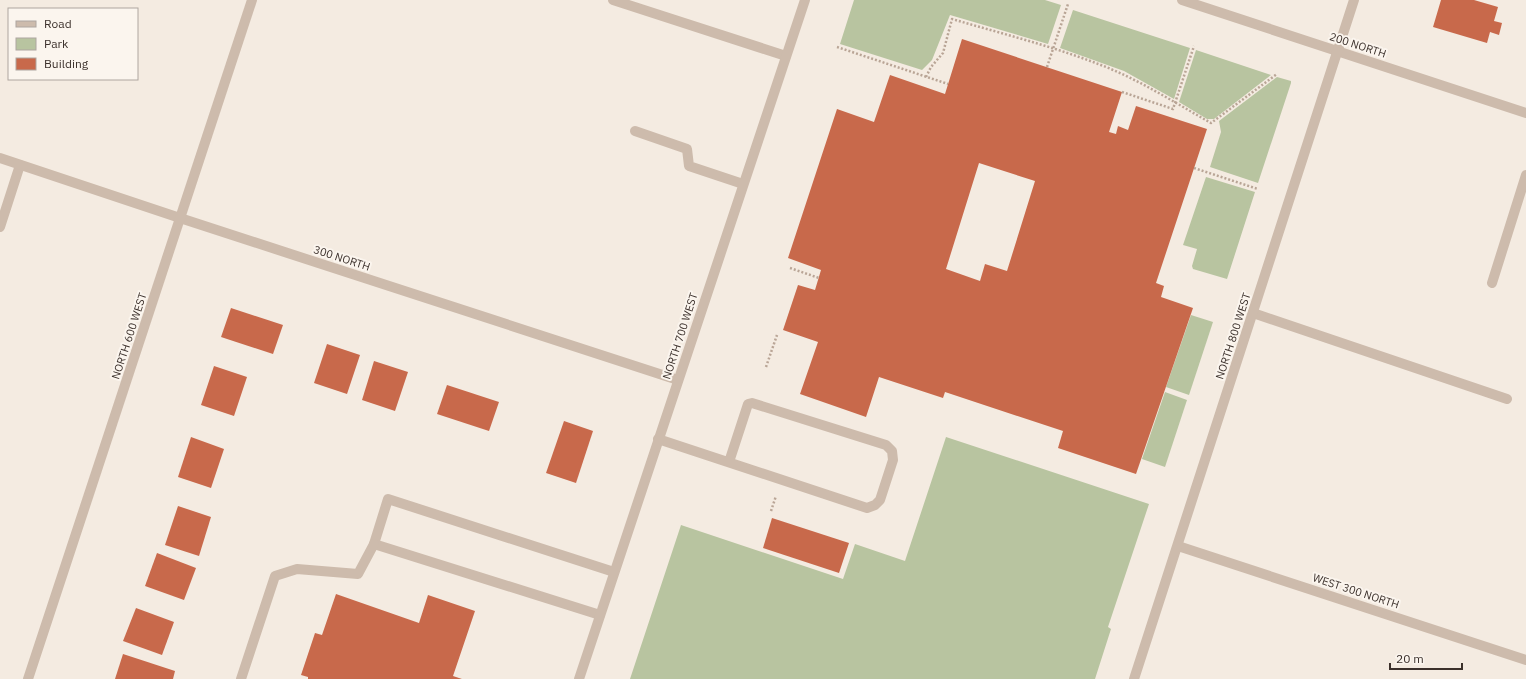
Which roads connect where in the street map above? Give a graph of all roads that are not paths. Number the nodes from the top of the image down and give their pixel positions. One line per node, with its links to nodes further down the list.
1 (252, 0): 14 (street, NORTH 600 WEST)
2 (614, 0): 7 (street)
3 (805, 0): 7 (street, NORTH 700 WEST)
4 (1182, 0): 6 (street, 200 NORTH)
5 (1354, 0): 6 (street, NORTH 800 WEST)
6 (1338, 51): 8 (street, 200 NORTH); 17 (street, NORTH 800 WEST)
7 (786, 56): 13 (street, NORTH 700 WEST)
8 (1526, 112)
9 (635, 130): 13 (street)
10 (0, 158): 11 (street, 300 NORTH)
11 (20, 165): 14 (street, 300 NORTH); 15 (street)
12 (1526, 175): 16 (street)
13 (743, 184): 18 (street, NORTH 700 WEST)
14 (180, 218): 18 (street, 300 NORTH); 27 (street, NORTH 600 WEST)
15 (0, 226)
16 (1492, 283)
17 (1253, 313): 19 (street); 23 (street, NORTH 800 WEST)
18 (678, 380): 20 (street, NORTH 700 WEST)
19 (1507, 399)
20 (658, 439): 21 (street); 24 (street, NORTH 700 WEST)
21 (729, 462): 21 (street)
22 (374, 544): 24 (street); 25 (street); 28 (street)
23 (1178, 546): 26 (street, WEST 300 NORTH); 30 (street, NORTH 800 WEST)
24 (614, 572): 25 (street, NORTH 700 WEST)
25 (600, 615): 29 (street, NORTH 700 WEST)
26 (1526, 660)
27 (28, 679)
28 (241, 679)
29 (579, 679)
30 (1134, 679)

